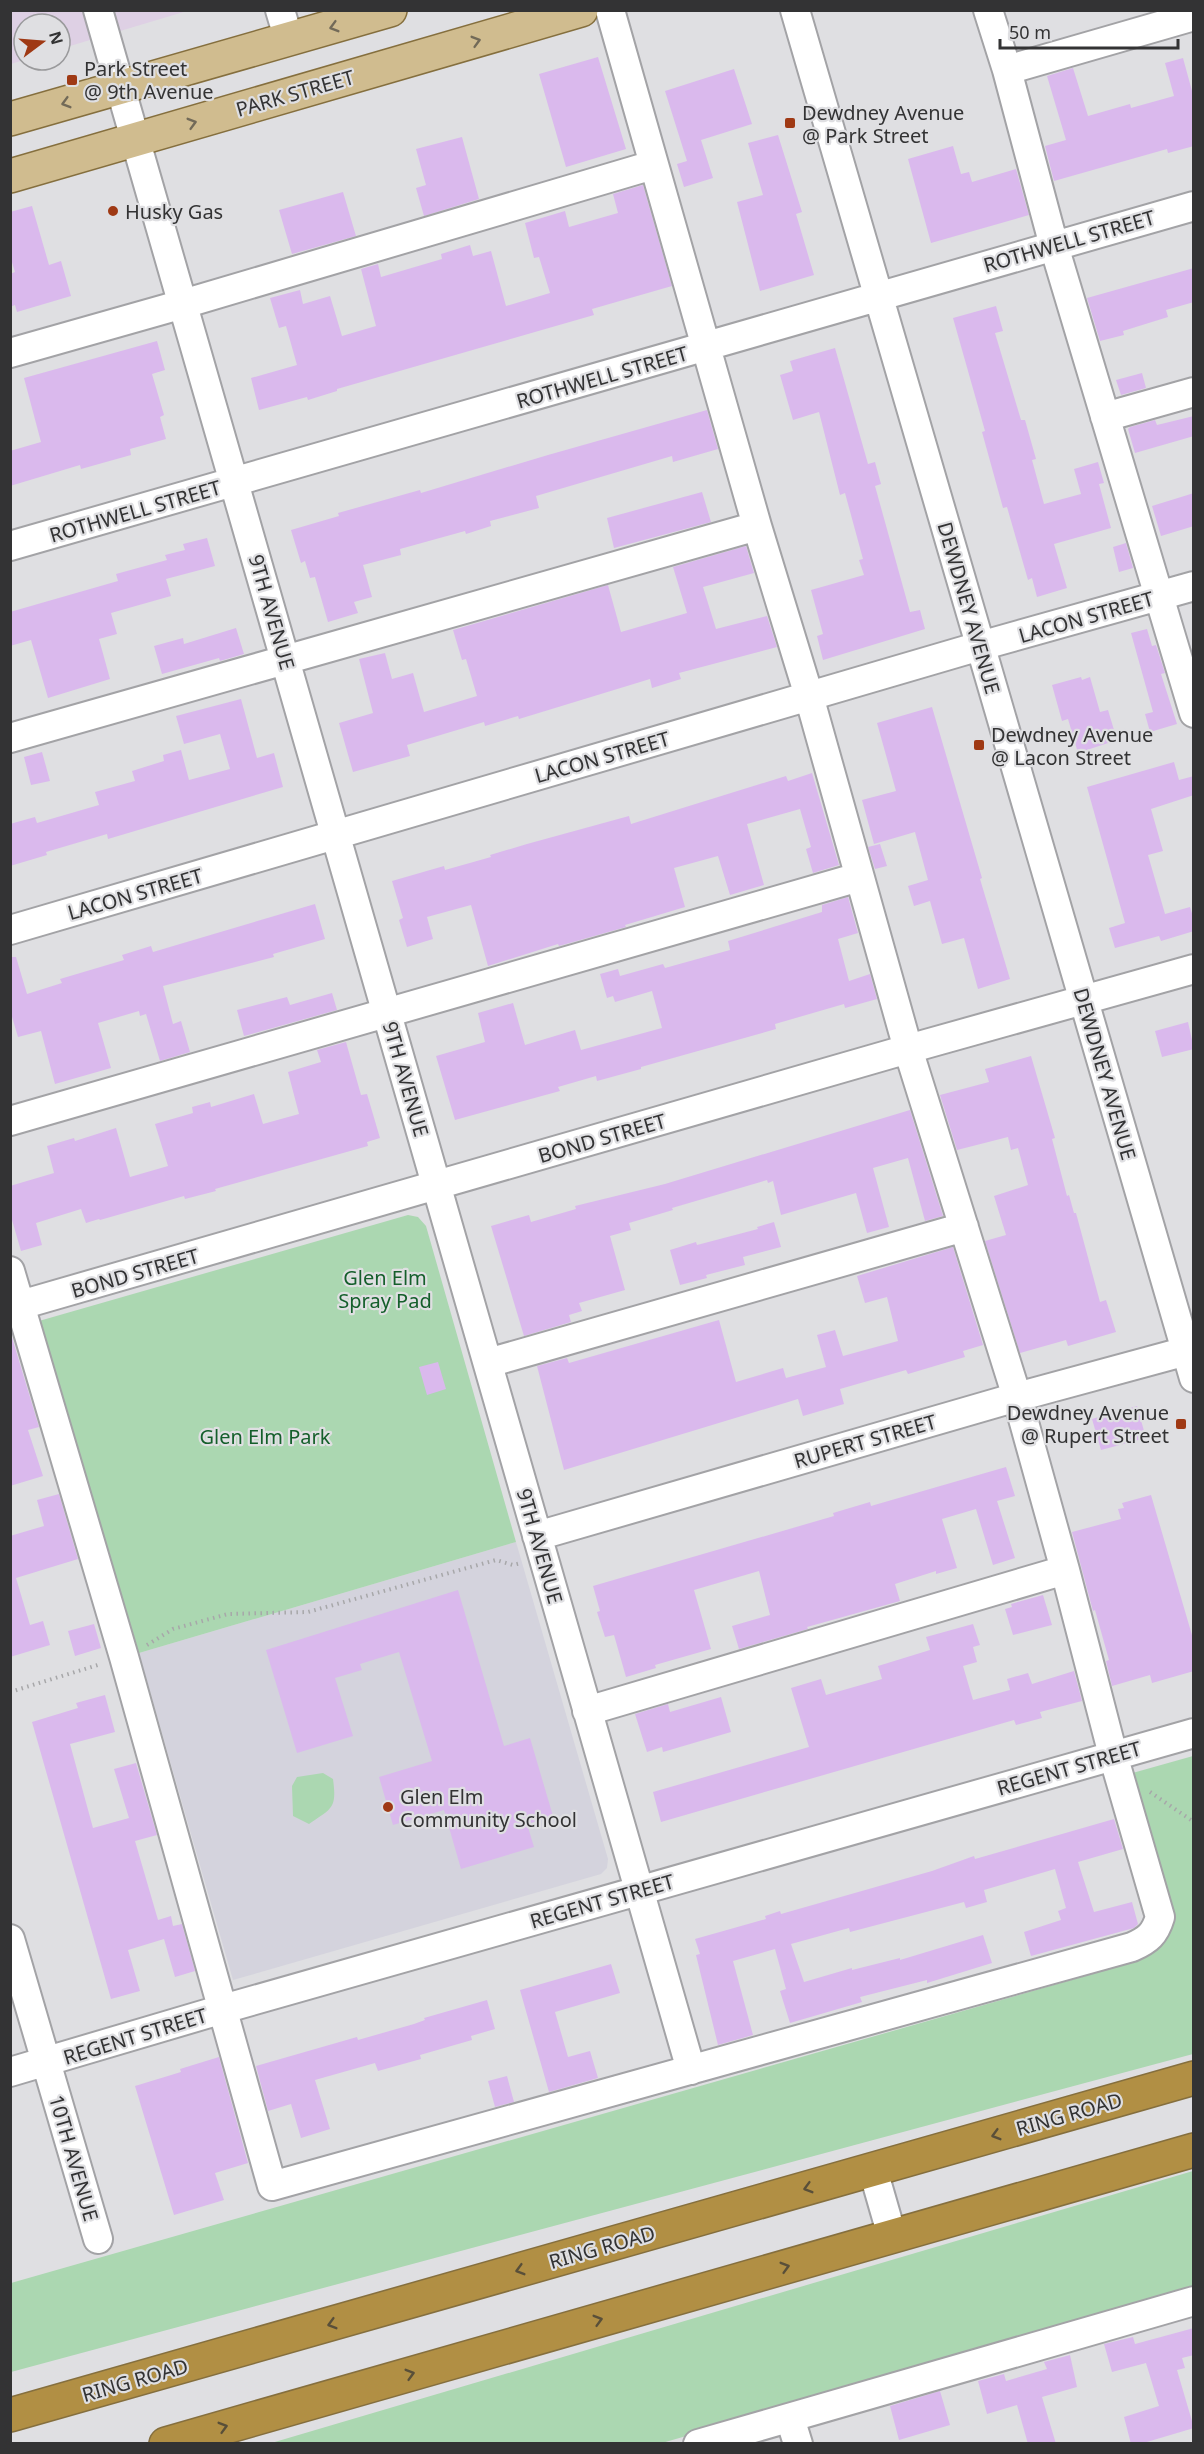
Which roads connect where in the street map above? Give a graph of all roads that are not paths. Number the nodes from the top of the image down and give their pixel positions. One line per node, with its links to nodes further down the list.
1 (98, 10): 10 (street, 9TH AVENUE)
2 (390, 10): 8 (main road, one-way to 8)
3 (580, 10): 12 (main road, PARK STREET, one-way to 3)
4 (610, 10): 13 (street)
5 (795, 10): 17 (street, DEWDNEY AVENUE)
6 (988, 10): 9 (street)
7 (1194, 16): 9 (street)
8 (284, 25): 10 (main road)
9 (1007, 70): 16 (street)
10 (121, 87): 11 (main road, one-way to 11); 12 (street, 9TH AVENUE)
11 (10, 119)
12 (136, 139): 14 (main road, PARK STREET); 18 (street, 9TH AVENUE)
13 (652, 165): 18 (street); 19 (street)
14 (10, 176)
15 (1194, 206): 16 (street, ROTHWELL STREET)
16 (1054, 246): 17 (street, ROTHWELL STREET); 22 (street)
17 (878, 296): 19 (street, ROTHWELL STREET); 28 (street, DEWDNEY AVENUE)
18 (183, 304): 20 (street); 23 (street, 9TH AVENUE)
19 (707, 347): 23 (street, ROTHWELL STREET); 24 (street)
20 (10, 353)
21 (1194, 392): 22 (street)
22 (1105, 417): 27 (street)
23 (234, 483): 25 (street, ROTHWELL STREET); 29 (street, 9TH AVENUE)
24 (757, 526): 29 (street); 30 (street)
25 (10, 546)
26 (1194, 586): 27 (street, LACON STREET)
27 (1159, 596): 28 (street, LACON STREET); 31 (street)
28 (980, 646): 30 (street, LACON STREET); 37 (street, DEWDNEY AVENUE)
29 (285, 659): 32 (street); 33 (street, 9TH AVENUE)
30 (809, 696): 33 (street, LACON STREET); 34 (street)
31 (1194, 713)
32 (10, 738)
33 (336, 835): 35 (street, LACON STREET); 38 (street, 9TH AVENUE)
34 (859, 877): 38 (street); 39 (street)
35 (10, 930)
36 (1194, 969): 37 (street, BOND STREET)
37 (1083, 1000): 39 (street, BOND STREET); 45 (street, DEWDNEY AVENUE)
38 (387, 1012): 40 (street); 41 (street, 9TH AVENUE)
39 (908, 1049): 41 (street, BOND STREET); 42 (street)
40 (10, 1121)
41 (437, 1187): 44 (street, BOND STREET); 46 (street, 9TH AVENUE)
42 (964, 1227): 46 (street); 47 (street)
43 (10, 1270): 44 (street)
44 (15, 1307): 55 (street)
45 (1191, 1359): 47 (street, RUPERT STREET)
46 (488, 1364): 48 (street, 9TH AVENUE)
47 (1017, 1397): 48 (street, RUPERT STREET); 49 (street)
48 (540, 1546): 50 (street, 9TH AVENUE)
49 (1065, 1570): 50 (street); 52 (street)
50 (587, 1711): 53 (street, 9TH AVENUE)
51 (1194, 1733): 52 (street, REGENT STREET)
52 (1115, 1763): 53 (street, REGENT STREET); 57 (street)
53 (639, 1891): 55 (street, REGENT STREET); 57 (street, 9TH AVENUE)
54 (10, 1939): 56 (street, 10TH AVENUE)
55 (223, 2009): 56 (street, REGENT STREET); 57 (street)
56 (46, 2062): 58 (street, REGENT STREET); 63 (street, 10TH AVENUE)
57 (691, 2070)
58 (10, 2072)
59 (1194, 2078): 61 (highway, RING ROAD, one-way to 61)
60 (1194, 2150): 62 (highway)
61 (873, 2170): 62 (street); 65 (highway, RING ROAD, one-way to 65)
62 (892, 2236): 67 (highway, one-way to 62)
63 (98, 2239)
64 (1194, 2301): 66 (street)
65 (10, 2415)
66 (794, 2431): 68 (street)
67 (166, 2444)
68 (698, 2444)

